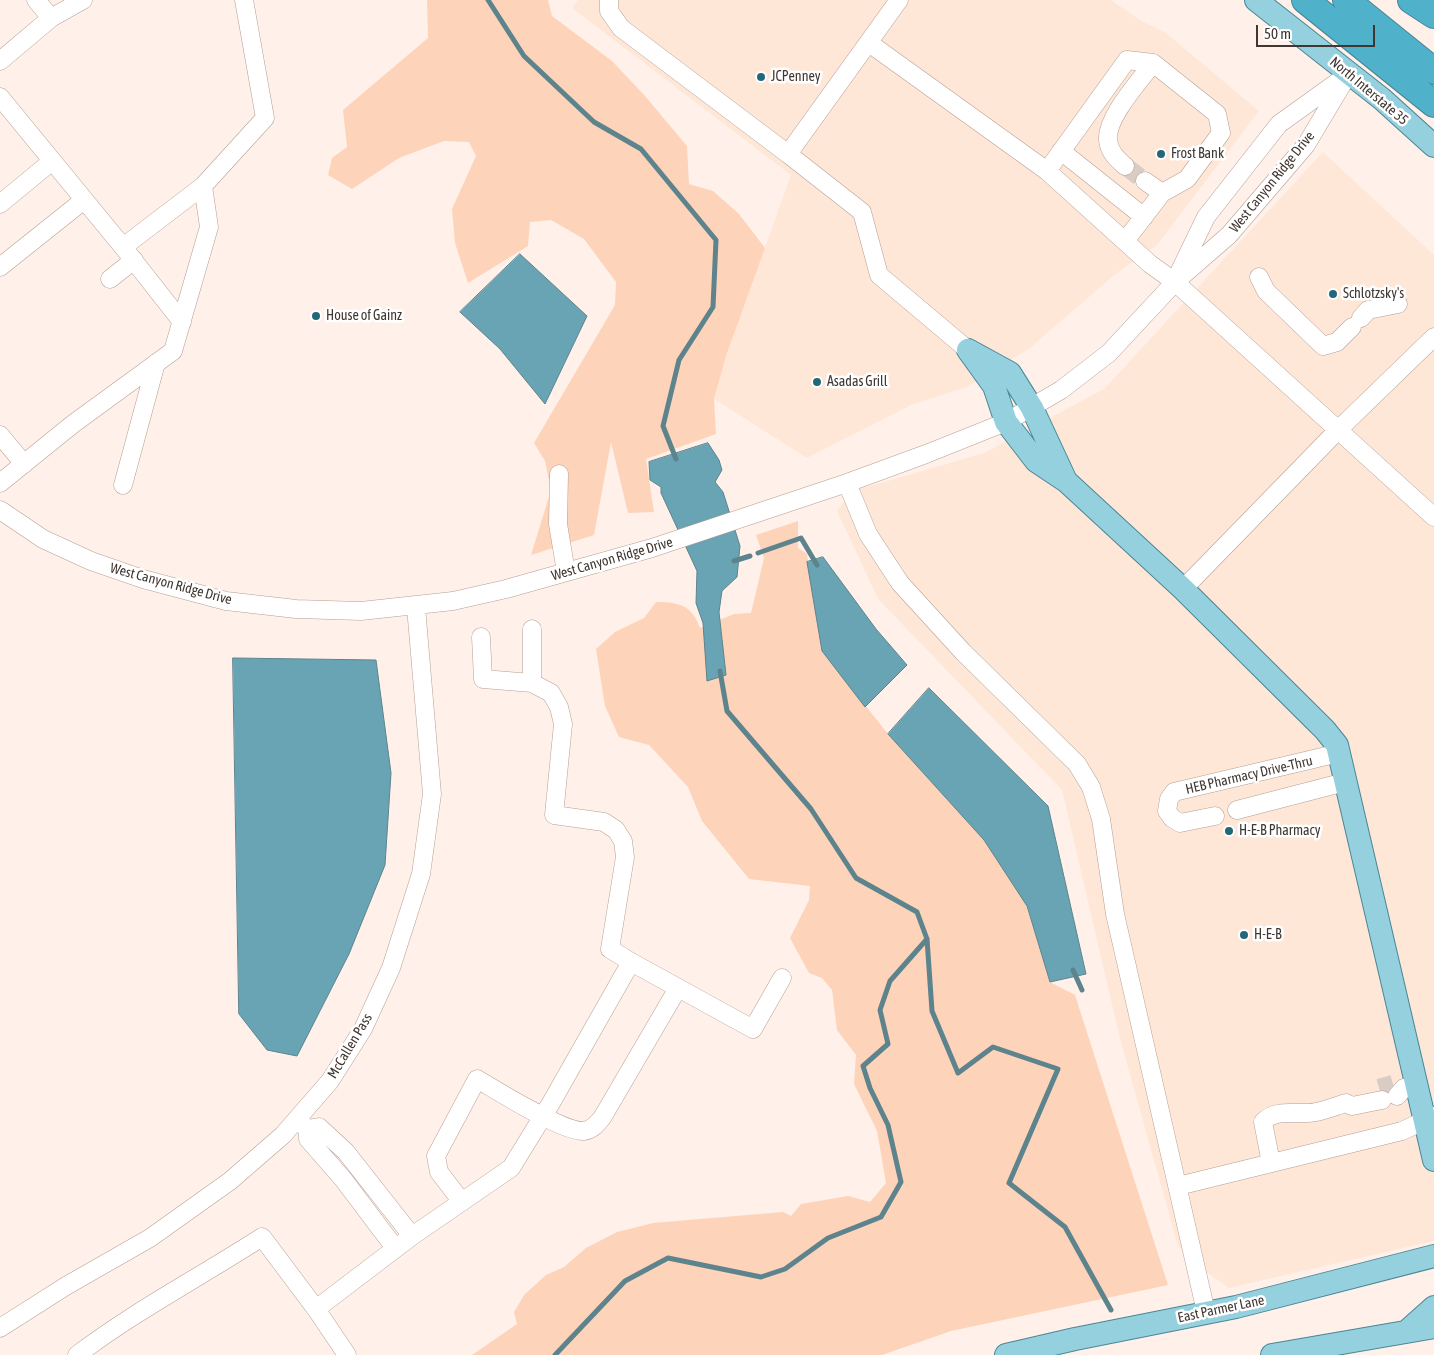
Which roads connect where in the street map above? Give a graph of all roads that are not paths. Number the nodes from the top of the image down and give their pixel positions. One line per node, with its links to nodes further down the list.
1 (36, 0): 11 (street)
2 (83, 0): 11 (street)
3 (244, 0): 26 (street)
4 (609, 0): 21 (street)
5 (900, 0): 12 (street)
6 (1256, 0): 16 (main road, North Interstate 35)
7 (1305, 0): 18 (highway)
8 (1346, 0): 15 (highway)
9 (1411, 0): 10 (highway)
10 (1434, 15)
11 (52, 18): 13 (street)
12 (868, 43): 21 (street); 24 (street)
13 (0, 61)
14 (1153, 63): 20 (street); 23 (street); 27 (street)
15 (1434, 70)
16 (1349, 73): 19 (main road, North Interstate 35); 36 (street, West Canyon Ridge Drive); 36 (street, West Canyon Ridge Drive)
17 (0, 97): 22 (street)
18 (1434, 104)
19 (1434, 146)
20 (1061, 151): 24 (street); 30 (street)
21 (788, 154): 40 (street)
22 (51, 162): 28 (street); 29 (street)
23 (1125, 166)
24 (1047, 171): 31 (street)
25 (1145, 181): 27 (street)
26 (202, 186): 32 (street); 38 (street)
27 (1162, 193): 30 (street)
28 (84, 200): 32 (street); 33 (street)
29 (0, 204)
30 (1144, 217): 31 (street)
31 (1125, 241): 36 (street)
32 (128, 253): 35 (street); 38 (street)
33 (0, 267)
34 (1259, 277): 37 (street)
35 (110, 279)
36 (1175, 282): 42 (street, West Canyon Ridge Drive); 44 (street)
37 (1398, 304)
38 (182, 322): 41 (street)
39 (1434, 337): 44 (street)
40 (968, 350): 42 (main road); 43 (main road)
41 (156, 363): 46 (street); 51 (street)
42 (1032, 408): 43 (street, West Canyon Ridge Drive); 48 (main road)
43 (1006, 422): 48 (main road); 50 (street, West Canyon Ridge Drive)
44 (1338, 430): 53 (street); 55 (street)
45 (0, 435): 46 (street)
46 (24, 464): 49 (street)
47 (558, 474): 54 (street)
48 (1066, 481): 55 (main road)
49 (0, 483)
50 (847, 483): 54 (street, West Canyon Ridge Drive); 73 (street)
51 (123, 485)
52 (0, 510): 56 (street, West Canyon Ridge Drive)
53 (1434, 517)
54 (566, 572): 56 (street, West Canyon Ridge Drive)
55 (1183, 589): 60 (main road)
56 (416, 607): 70 (street, McCallen Pass)
57 (532, 629): 59 (street)
58 (481, 637): 59 (street)
59 (532, 683): 64 (street)
60 (1339, 753): 61 (main road); 63 (street, HEB Pharmacy Drive-Thru)
61 (1345, 782): 62 (street); 67 (main road)
62 (1237, 810)
63 (1215, 816)
64 (632, 962): 66 (street); 68 (street)
65 (782, 978): 66 (street)
66 (678, 988): 68 (street)
67 (1395, 1090): 69 (main road); 72 (street)
68 (543, 1116): 74 (street); 74 (street)
69 (1429, 1118): 71 (main road); 72 (street)
70 (302, 1124): 75 (street); 77 (street); 83 (street, McCallen Pass)
71 (1434, 1160)
72 (1271, 1163): 73 (street)
73 (1178, 1186): 81 (street)
74 (462, 1202): 75 (street)
75 (412, 1236): 77 (street)
76 (1434, 1245): 78 (main road)
77 (395, 1248): 80 (street)
78 (1425, 1259): 81 (main road, East Parmer Lane)
79 (1434, 1307): 84 (main road)
80 (316, 1309): 85 (street); 86 (street)
81 (1206, 1312): 87 (main road, East Parmer Lane)
82 (1434, 1327): 84 (main road)
83 (0, 1328)
84 (1403, 1334): 88 (main road)
85 (77, 1355)
86 (347, 1355)
87 (1006, 1355)
88 (1272, 1355)

